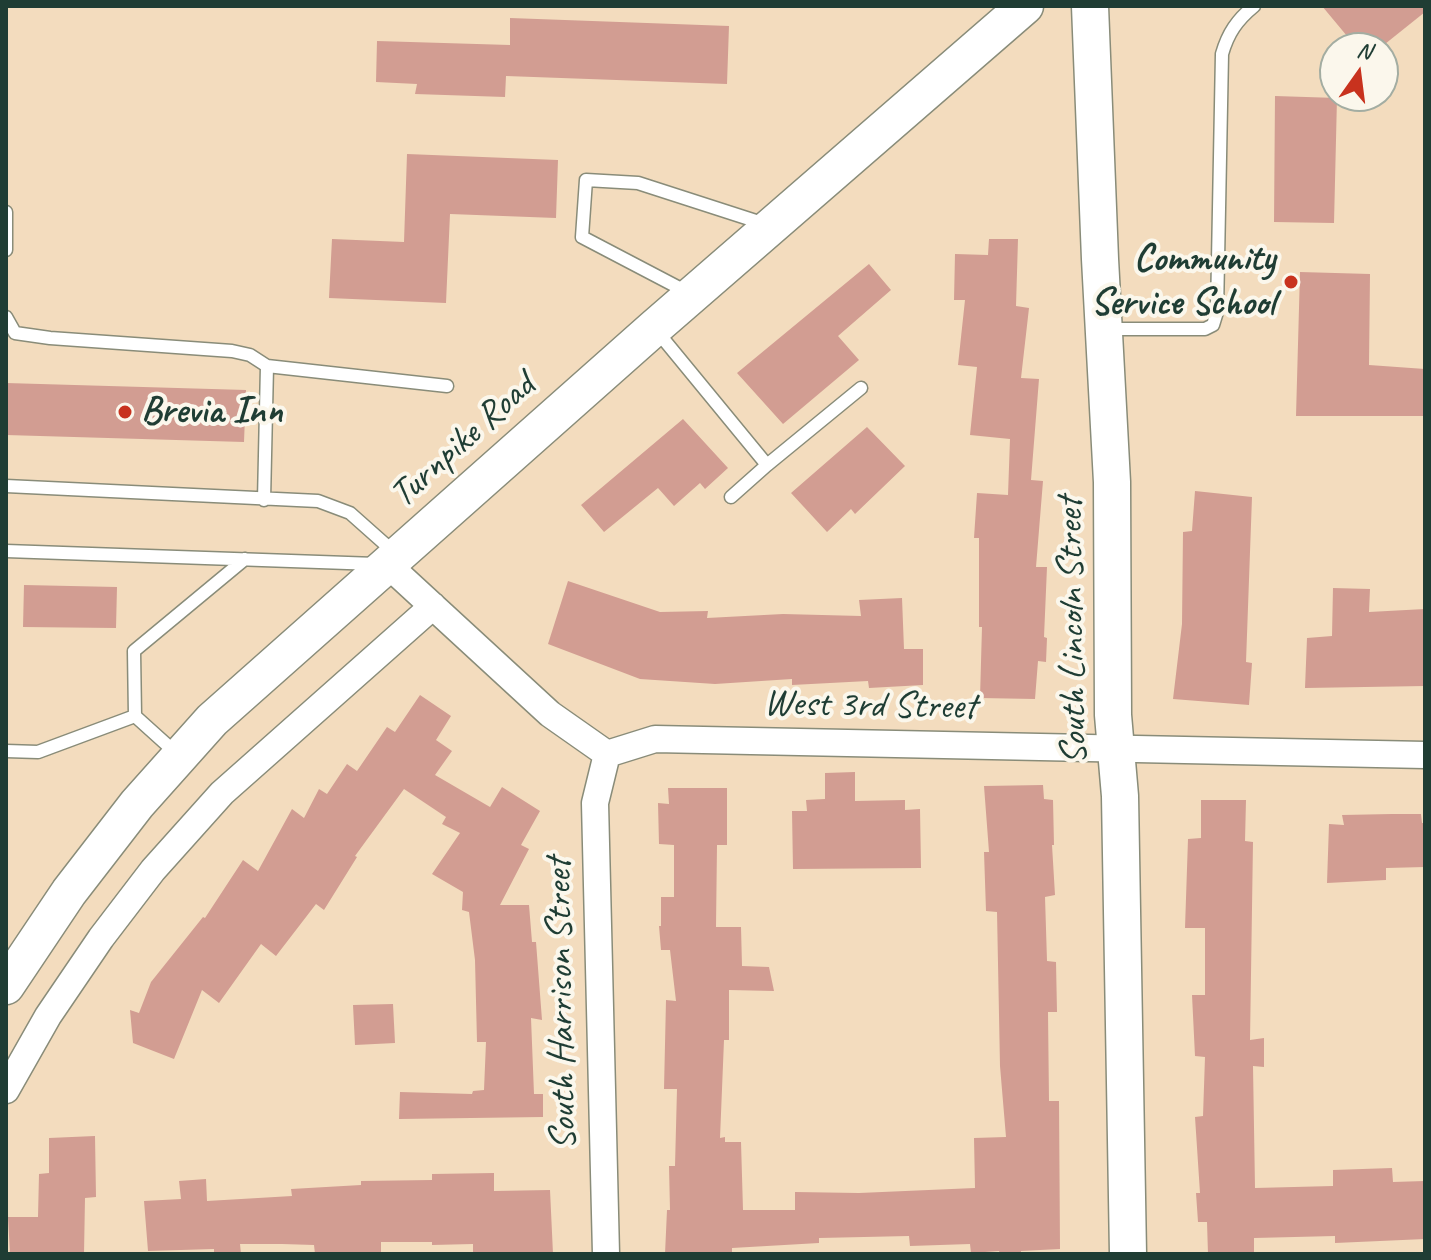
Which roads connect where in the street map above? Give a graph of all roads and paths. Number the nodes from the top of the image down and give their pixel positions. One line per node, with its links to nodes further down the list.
1 (1025, 6): 5 (street, Turnpike Road)
2 (1090, 6): 10 (street, South Lincoln Street)
3 (1254, 6): 10 (lane)
4 (6, 212): 6 (lane)
5 (772, 226): 7 (street, Turnpike Road); 7 (lane)
6 (6, 250)
7 (693, 295): 9 (street, Turnpike Road)
8 (6, 317): 11 (lane)
9 (654, 328): 14 (lane); 20 (street, Turnpike Road)
10 (1103, 329): 23 (street, South Lincoln Street)
11 (267, 366): 12 (lane); 17 (lane)
12 (447, 386)
13 (861, 388): 14 (lane)
14 (767, 465): 16 (lane)
15 (6, 486): 17 (lane)
16 (731, 497)
17 (264, 500): 20 (lane)
18 (6, 551): 19 (lane)
19 (245, 559): 20 (lane); 22 (lane)
20 (392, 560): 21 (street); 27 (street, Turnpike Road)
21 (433, 606): 25 (street); 29 (street)
22 (135, 716): 24 (lane); 27 (lane)
23 (1115, 749): 25 (street, West 3rd Street); 26 (street, West 3rd Street); 31 (street, South Lincoln Street)
24 (6, 751)
25 (607, 754): 30 (street, South Harrison Street)
26 (1425, 755)
27 (180, 756): 28 (street, Turnpike Road)
28 (6, 986)
29 (6, 1090)
30 (606, 1254)
31 (1128, 1254)

